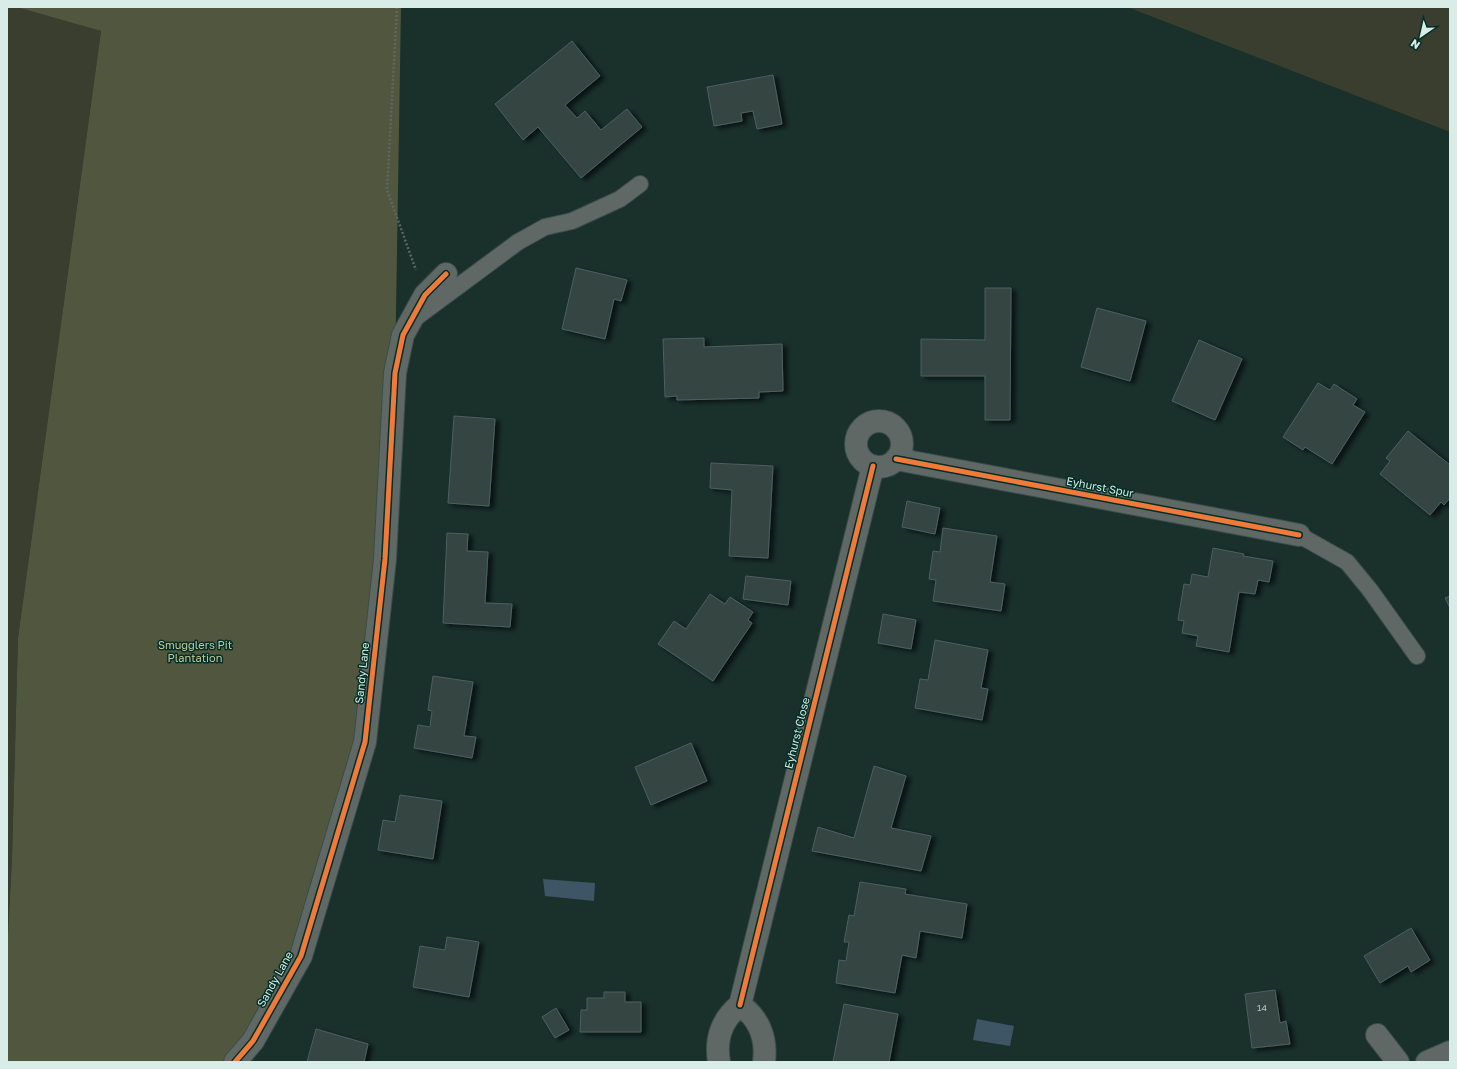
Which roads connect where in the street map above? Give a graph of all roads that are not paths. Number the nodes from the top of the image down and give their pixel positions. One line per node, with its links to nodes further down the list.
1 (640, 184): 3 (lane)
2 (446, 274): 3 (street, Sandy Lane)
3 (411, 321): 11 (street, Sandy Lane)
4 (896, 459): 5 (street); 5 (street); 6 (street, Eyhurst Spur)
5 (873, 466): 8 (street, Eyhurst Close)
6 (1299, 535): 7 (lane)
7 (1417, 656)
8 (740, 1005): 12 (street); 13 (street)
9 (1377, 1035): 14 (street)
10 (1450, 1052): 15 (street)
11 (235, 1062)
12 (719, 1062)
13 (764, 1062)
14 (1398, 1062)
15 (1427, 1062)

